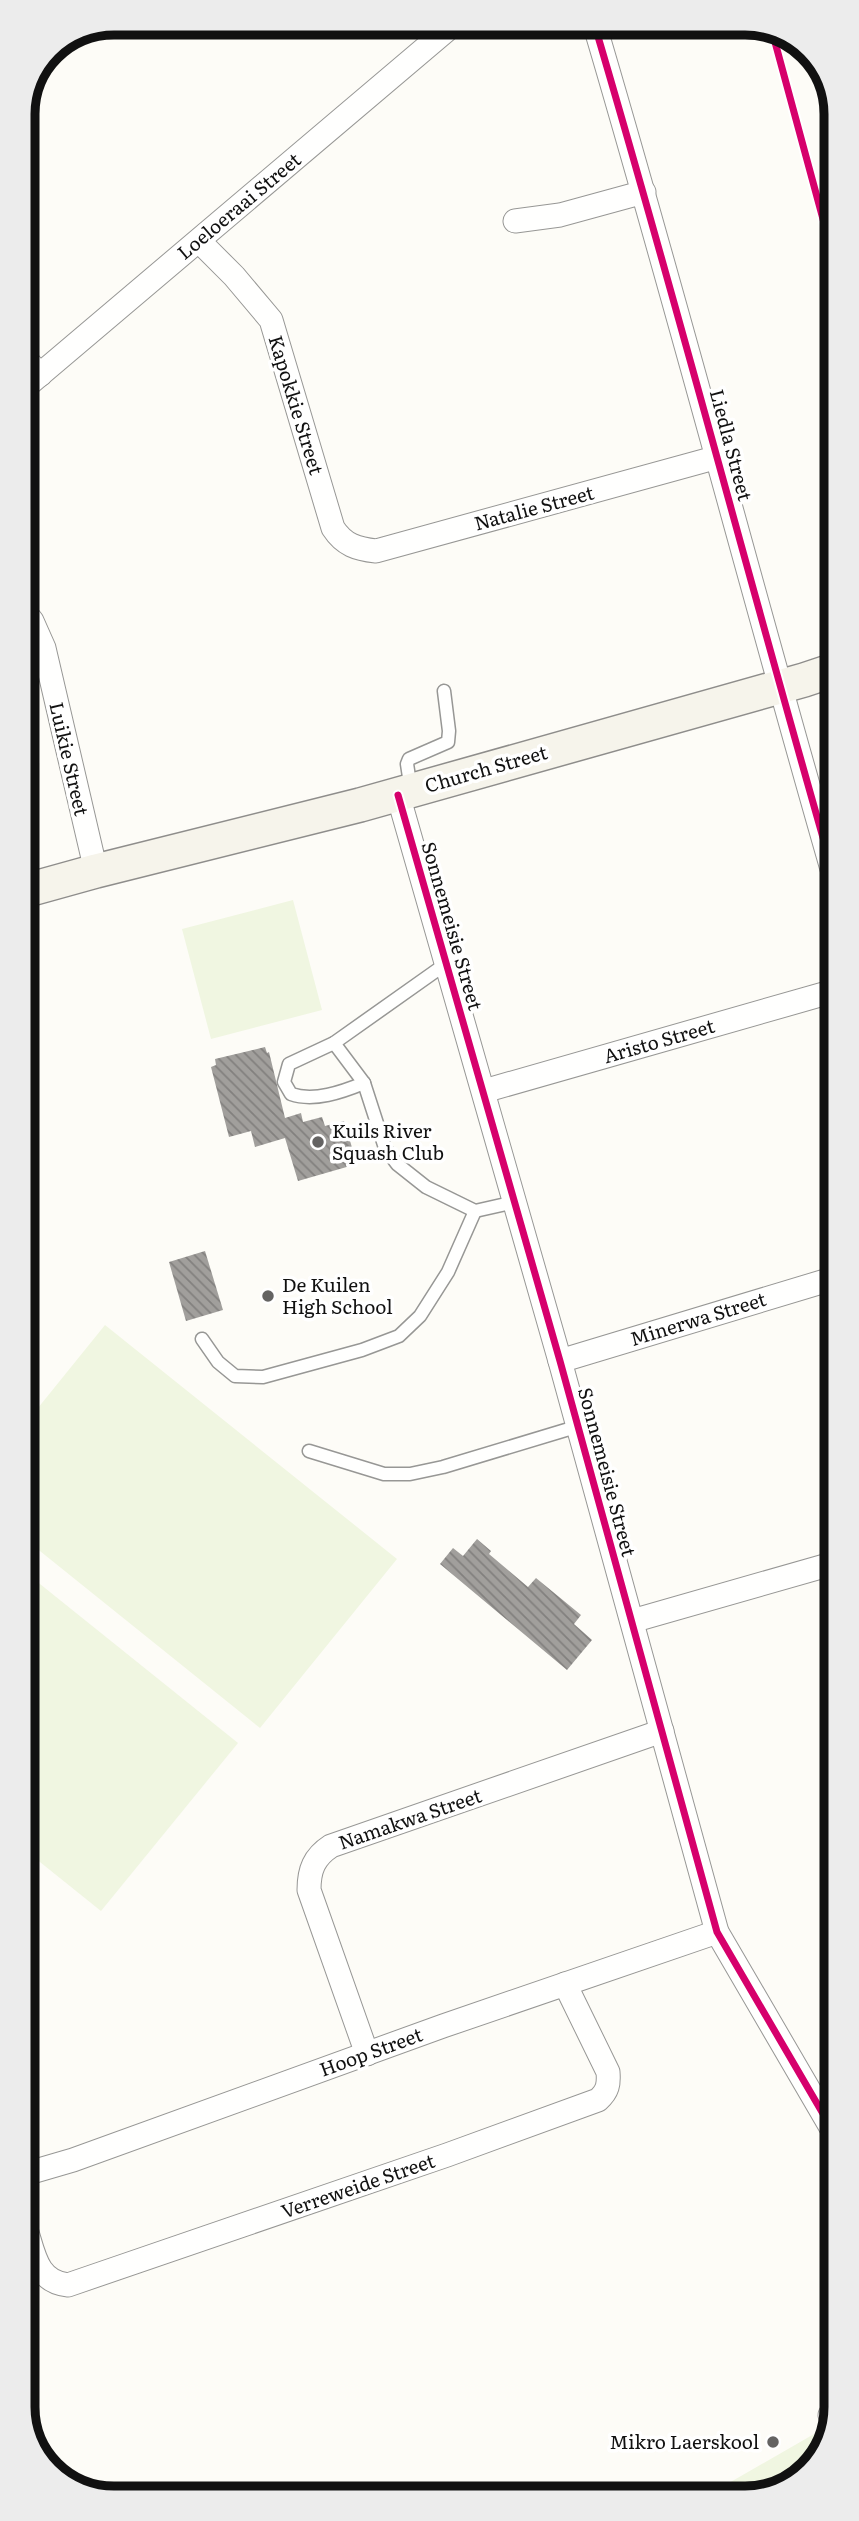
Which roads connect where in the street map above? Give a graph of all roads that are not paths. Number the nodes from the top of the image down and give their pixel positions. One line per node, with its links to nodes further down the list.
1 (436, 35): 5 (street, Loeloeraai Street)
2 (598, 35): 3 (street, Liedla Street)
3 (644, 192): 4 (street); 7 (street, Liedla Street)
4 (516, 220)
5 (199, 241): 6 (street, Loeloeraai Street); 8 (street, Kapokkie Street)
6 (35, 379)
7 (718, 457): 8 (street, Natalie Street); 11 (street, Liedla Street)
8 (350, 546)
9 (35, 628): 15 (street, Luikie Street)
10 (824, 674): 11 (street, Church Street)
11 (779, 687): 13 (street, Church Street); 14 (street, Liedla Street)
12 (444, 691): 13 (lane)
13 (404, 792): 15 (street, Church Street); 17 (street, Sonnemeisie Street)
14 (824, 842)
15 (96, 871): 16 (street, Church Street)
16 (35, 888)
17 (447, 962): 19 (lane); 21 (street, Sonnemeisie Street)
18 (824, 994): 21 (street, Aristo Street)
19 (334, 1042): 20 (lane); 20 (lane)
20 (364, 1083): 23 (lane)
21 (484, 1091): 22 (street, Sonnemeisie Street)
22 (515, 1202): 23 (lane); 26 (street, Sonnemeisie Street)
23 (475, 1210): 25 (lane)
24 (824, 1281): 26 (street, Minerwa Street)
25 (202, 1339)
26 (561, 1360): 27 (street, Sonnemeisie Street)
27 (579, 1426): 28 (lane); 30 (street, Sonnemeisie Street)
28 (309, 1451)
29 (824, 1566): 30 (street)
30 (632, 1621): 31 (street, Sonnemeisie Street)
31 (662, 1731): 32 (street, Sonnemeisie Street); 34 (street, Namakwa Street)
32 (718, 1932): 33 (street, Hoop Street); 35 (street, Sonnemeisie Street)
33 (565, 1984): 34 (street, Hoop Street); 37 (street, Verreweide Street)
34 (366, 2053): 36 (street, Hoop Street)
35 (824, 2115)
36 (35, 2171)
37 (35, 2257)

